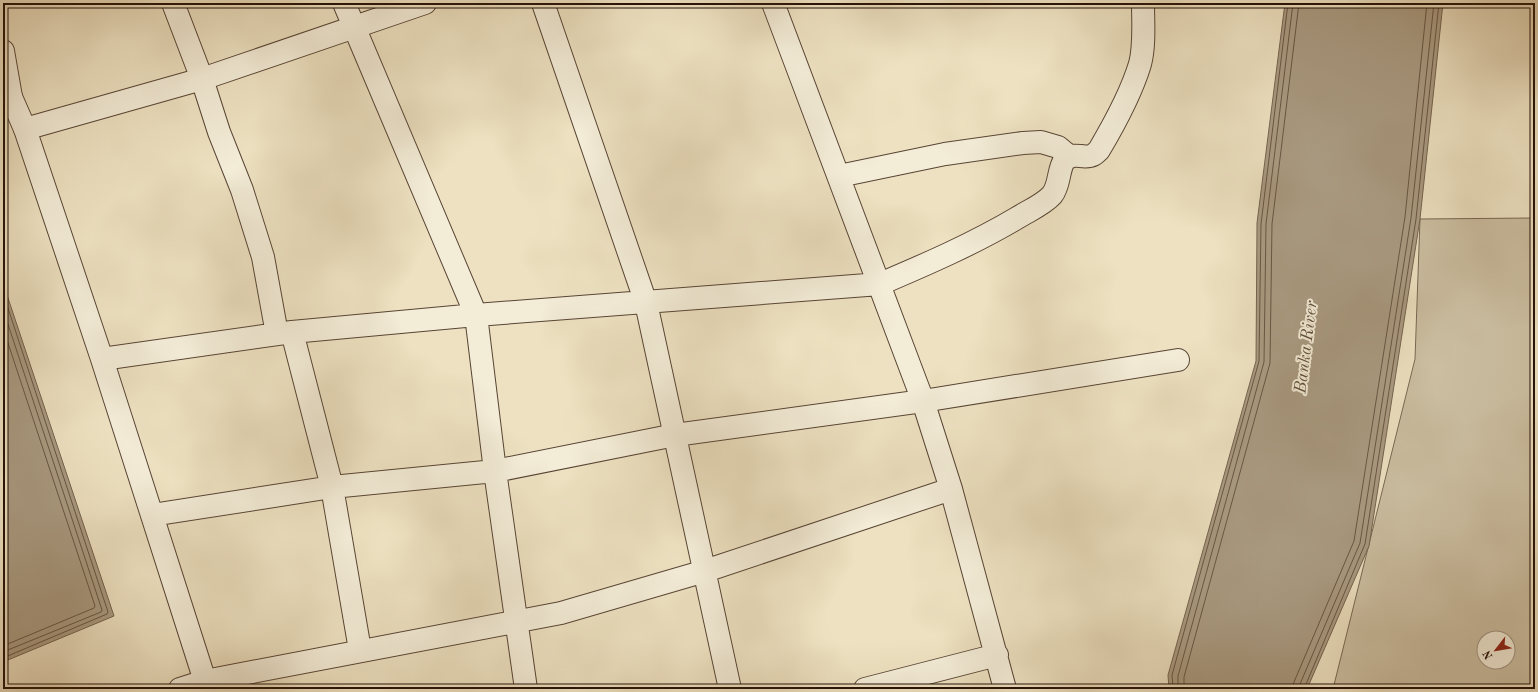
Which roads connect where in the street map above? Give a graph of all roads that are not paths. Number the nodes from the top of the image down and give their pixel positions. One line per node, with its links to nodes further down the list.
1 (173, 3): 9 (street)
2 (344, 3): 7 (street)
3 (425, 3): 7 (street)
4 (544, 3): 15 (street)
5 (773, 3): 13 (street)
6 (1143, 3): 12 (street)
7 (354, 27): 9 (street); 16 (street)
8 (3, 51): 10 (street)
9 (202, 79): 11 (street); 17 (street)
10 (7, 99): 11 (street)
11 (25, 129): 18 (street)
12 (1070, 157): 13 (street); 14 (street)
13 (839, 176): 14 (street)
14 (880, 284): 15 (street); 20 (street)
15 (646, 303): 16 (street); 21 (street)
16 (476, 315): 17 (street); 22 (street)
17 (285, 333): 18 (street); 23 (street)
18 (102, 359): 25 (street)
19 (1178, 360): 20 (street)
20 (923, 401): 21 (street); 24 (street)
21 (675, 435): 22 (street); 26 (street)
22 (495, 471): 23 (street); 27 (street)
23 (332, 487): 25 (street); 28 (street)
24 (951, 489): 26 (street); 29 (street)
25 (152, 515): 30 (street)
26 (705, 571): 27 (street); 33 (street)
27 (518, 621): 28 (street); 32 (street)
28 (360, 650): 30 (street)
29 (997, 655): 34 (street); 35 (street)
30 (206, 685): 31 (street)
31 (180, 689)
32 (526, 689)
33 (730, 689)
34 (865, 689)
35 (1005, 689)

